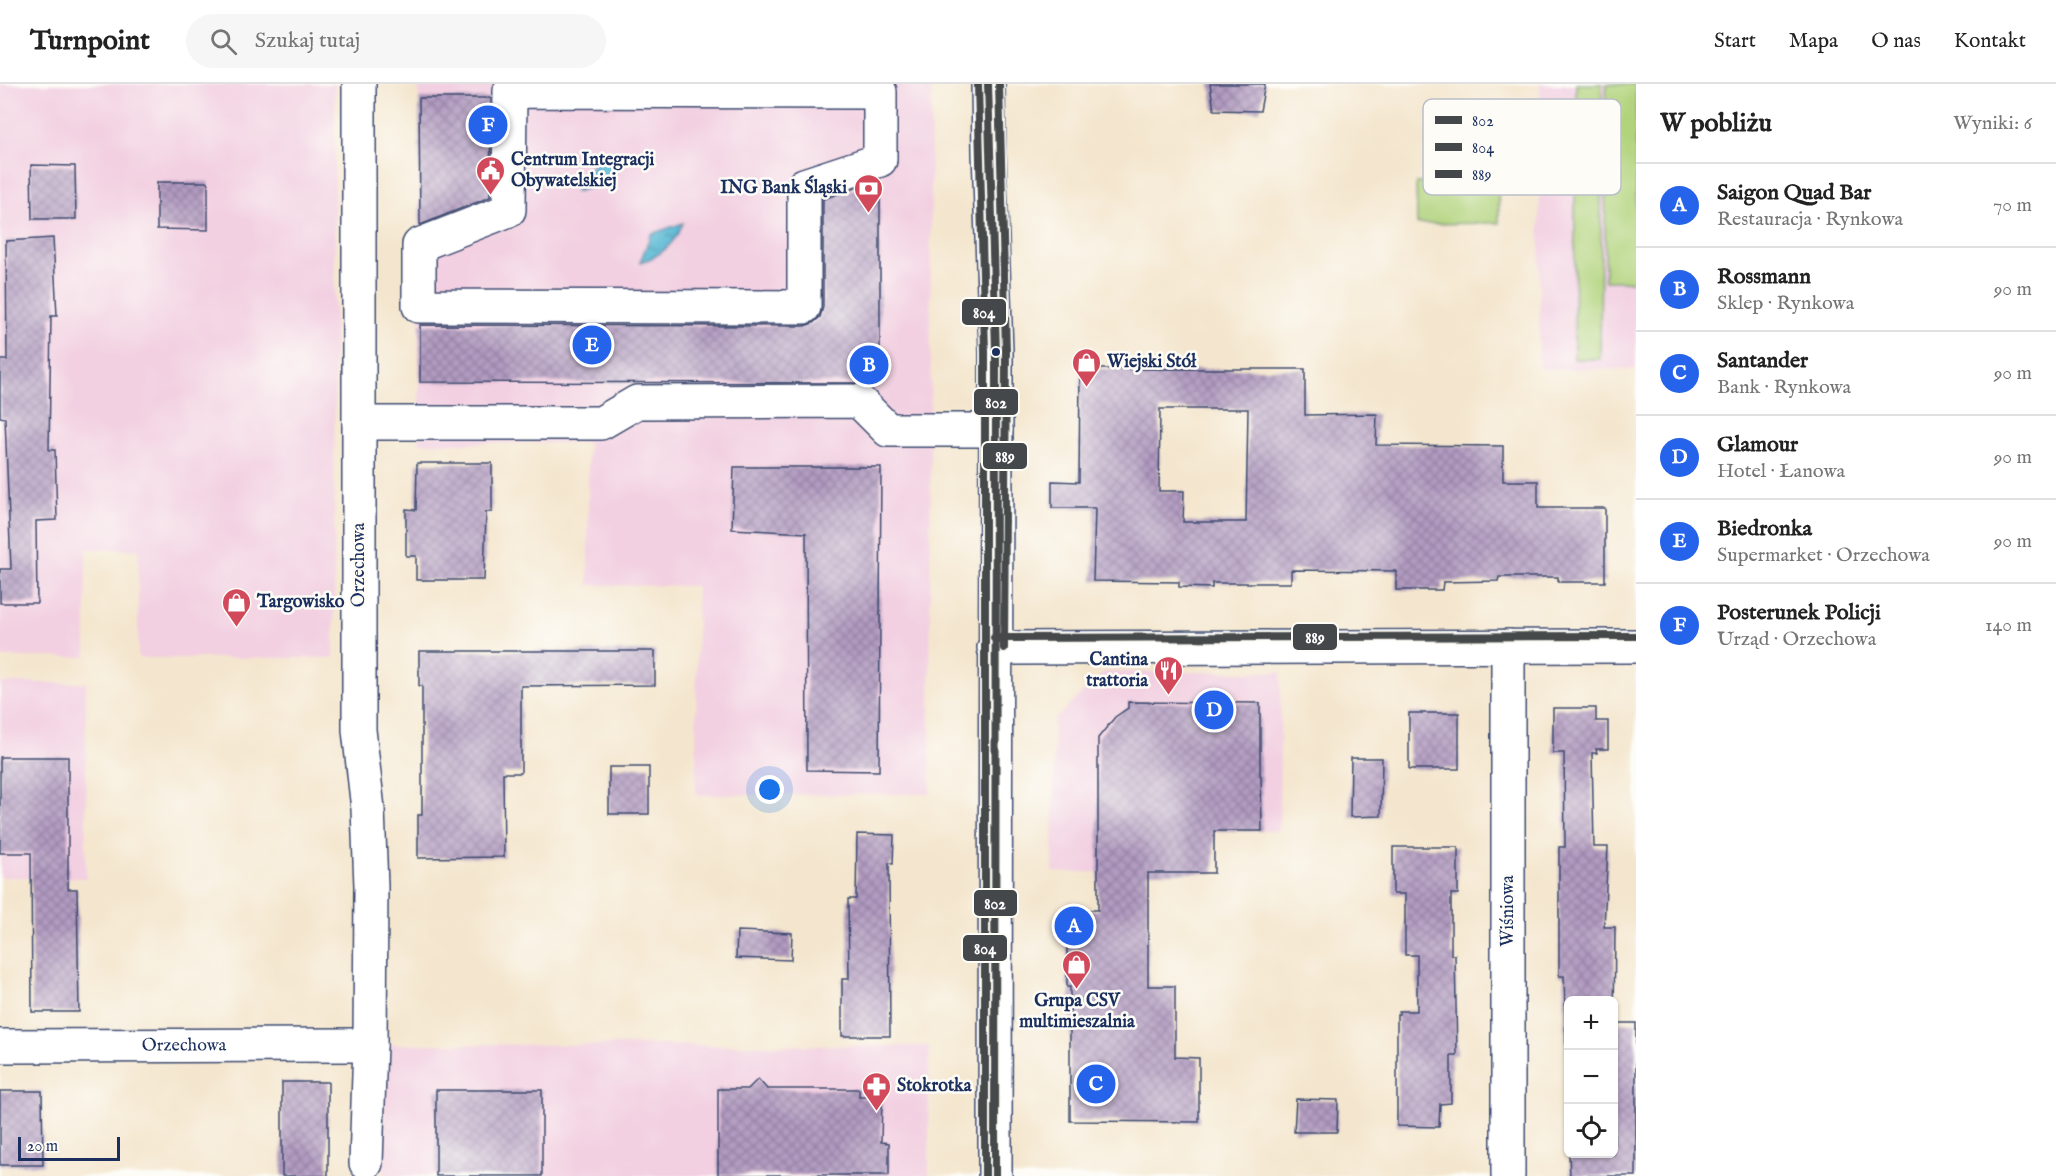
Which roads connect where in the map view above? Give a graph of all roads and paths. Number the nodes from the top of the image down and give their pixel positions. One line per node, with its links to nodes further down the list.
1 (358, 84): 4 (street, Orzechowa)
2 (988, 84): 5 (street)
3 (880, 92): 3 (street)
4 (359, 423): 5 (street); 10 (street, Orzechowa)
5 (996, 430): 8 (street)
6 (1508, 646): 7 (street); 8 (street); 13 (street, Wiśniowa)
7 (1636, 646)
8 (994, 648): 12 (street)
9 (0, 1046): 10 (street, Orzechowa)
10 (370, 1046): 11 (street, Orzechowa)
11 (366, 1162)
12 (995, 1176)
13 (1508, 1176)

